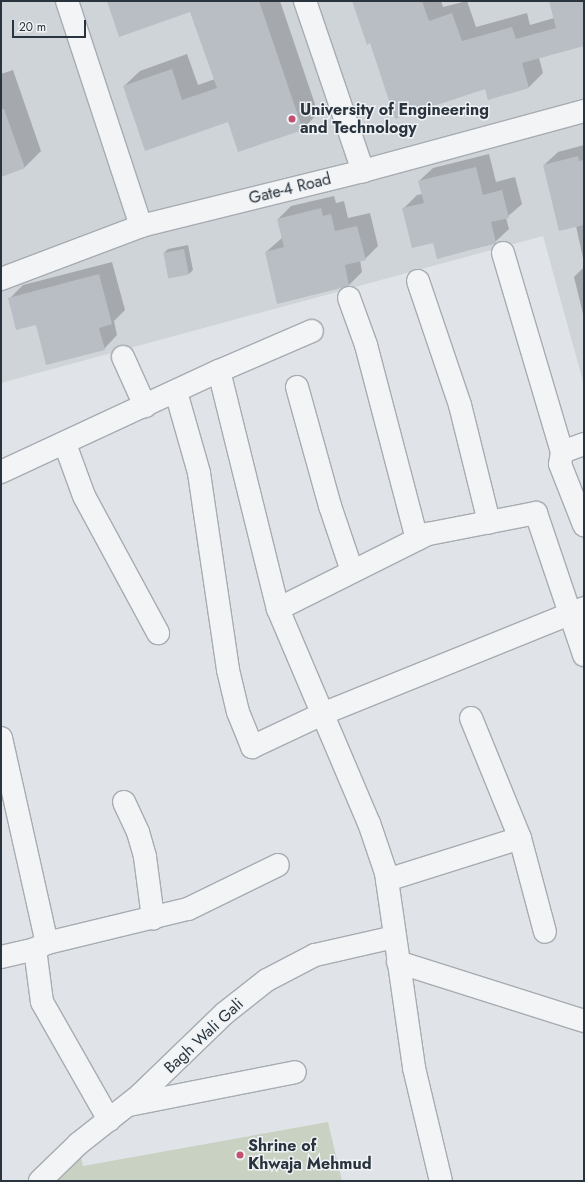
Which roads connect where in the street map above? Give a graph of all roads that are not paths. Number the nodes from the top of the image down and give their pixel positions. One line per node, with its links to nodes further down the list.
1 (67, 1): 5 (street)
2 (305, 1): 4 (street)
3 (584, 111): 4 (street, Gate-4 Road)
4 (363, 171): 5 (street, Gate-4 Road)
5 (141, 226): 7 (street, Gate-4 Road)
6 (503, 253): 18 (street)
7 (1, 279)
8 (418, 282): 20 (street)
9 (349, 298): 22 (street)
10 (312, 331): 12 (street)
11 (123, 357): 15 (street)
12 (219, 371): 14 (street); 24 (street)
13 (297, 386): 23 (street)
14 (176, 392): 15 (street); 28 (street)
15 (146, 406): 16 (street)
16 (65, 444): 19 (street); 26 (street)
17 (584, 444): 18 (street)
18 (562, 452): 21 (street)
19 (1, 472)
20 (489, 522): 22 (street); 25 (street)
21 (584, 526)
22 (417, 539): 23 (street)
23 (352, 571): 24 (street)
24 (278, 610): 28 (street)
25 (578, 611): 27 (street); 28 (street)
26 (158, 633)
27 (584, 655)
28 (322, 714): 34 (street)
29 (471, 718): 32 (street)
30 (1, 738): 38 (street)
31 (124, 802): 35 (street)
32 (520, 838): 34 (street); 36 (street)
33 (278, 865): 35 (street)
34 (387, 880): 37 (street)
35 (153, 918): 38 (street)
36 (544, 932)
37 (394, 937): 40 (street); 43 (street, Bagh Wali Gali)
38 (41, 946): 39 (street); 44 (street)
39 (1, 957)
40 (398, 962): 41 (street); 46 (street)
41 (584, 1021)
42 (295, 1072): 43 (street)
43 (129, 1105): 44 (street, Bagh Wali Gali)
44 (109, 1120): 45 (street, Bagh Wali Gali)
45 (40, 1181)
46 (441, 1181)

